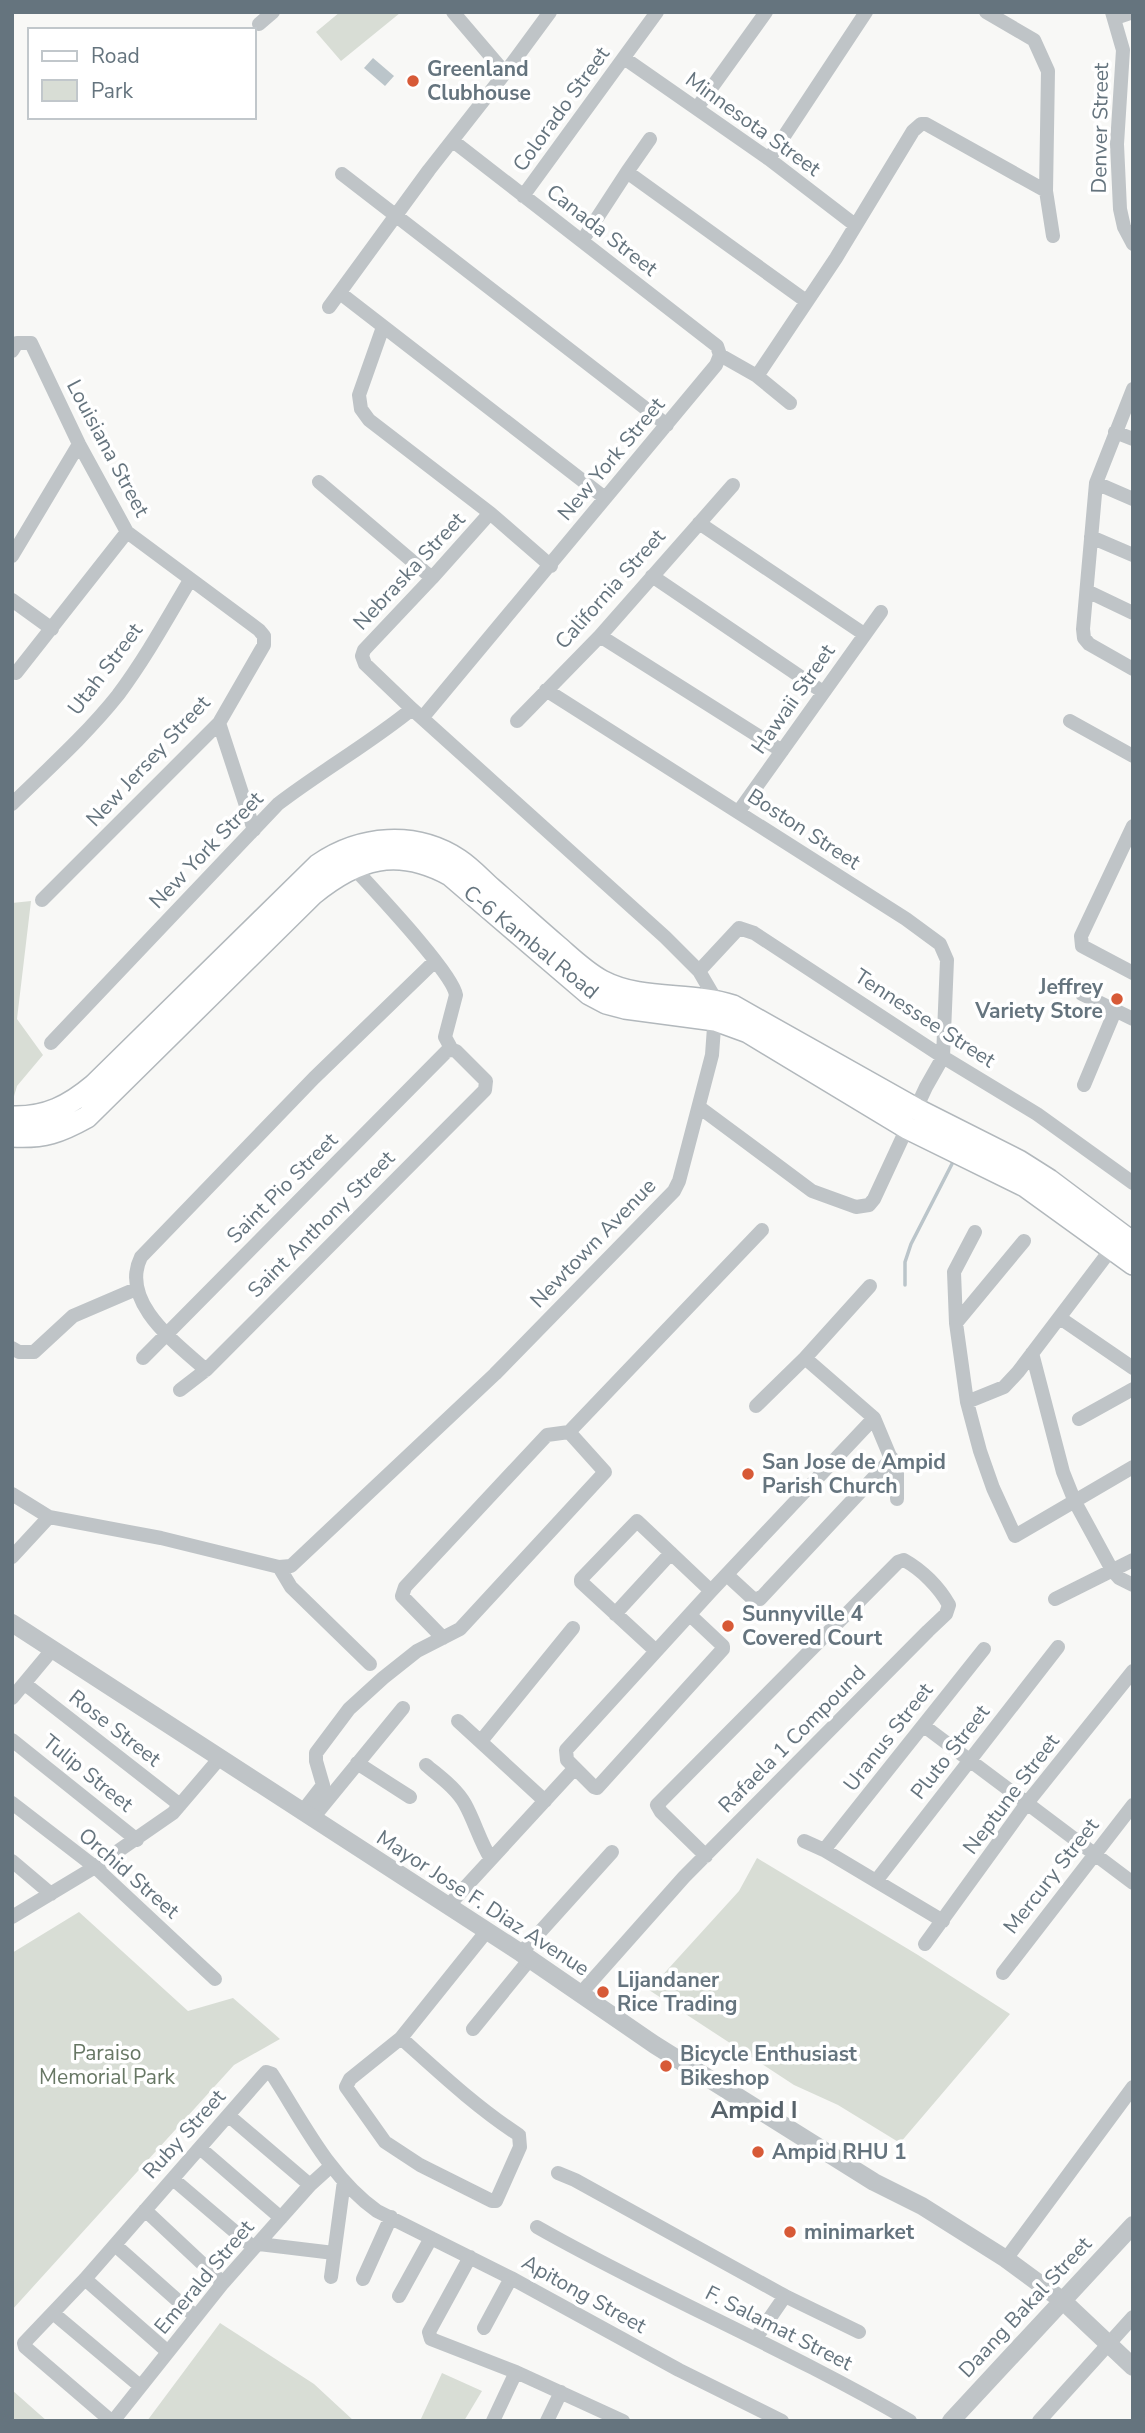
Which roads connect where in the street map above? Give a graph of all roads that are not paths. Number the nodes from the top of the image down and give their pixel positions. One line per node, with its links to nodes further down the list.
1 (273, 12): 10 (street)
2 (453, 12): 12 (street)
3 (550, 12): 12 (street)
4 (657, 12): 11 (street, Colorado Street)
5 (766, 12): 13 (street)
6 (866, 12): 18 (street)
7 (986, 12): 21 (street)
8 (1133, 12): 9 (street)
9 (1114, 15): 17 (street, Denver Street)
10 (259, 24)
11 (624, 58): 13 (street, Minnesota Street); 22 (street, Colorado Street)
12 (505, 73): 15 (street)
13 (697, 108): 18 (street, Minnesota Street)
14 (650, 139): 19 (street)
15 (453, 141): 22 (street, Canada Street); 23 (street)
16 (1133, 141): 17 (street)
17 (1117, 144): 27 (street, Denver Street)
18 (769, 159): 24 (street, Minnesota Street)
19 (627, 172): 26 (street); 29 (street)
20 (342, 174): 23 (street)
21 (1046, 191): 24 (street); 25 (street)
22 (523, 196): 26 (street, Canada Street)
23 (396, 217): 28 (street); 37 (street)
24 (855, 225): 29 (street)
25 (1053, 236)
26 (582, 241): 33 (street, Canada Street)
27 (1133, 244)
28 (340, 293): 30 (street); 31 (street)
29 (806, 301): 34 (street)
30 (329, 307)
31 (383, 327): 44 (street); 46 (street)
32 (12, 351): 40 (street, Louisiana Street)
33 (720, 355): 34 (street, Canada Street); 37 (street, New York Street)
34 (757, 376): 36 (street, Canada Street)
35 (1133, 389): 38 (street)
36 (790, 403)
37 (667, 425): 44 (street, New York Street)
38 (1115, 432): 39 (street); 42 (street)
39 (1133, 439)
40 (79, 444): 48 (street, Louisiana Street); 51 (street)
41 (319, 482): 54 (street)
42 (1096, 483): 45 (street); 49 (street)
43 (733, 485): 47 (street, California Street)
44 (605, 498): 52 (street, New York Street)
45 (1133, 499)
46 (490, 513): 52 (street, Nebraska Street); 54 (street, Nebraska Street)
47 (699, 523): 53 (street, California Street); 61 (street)
48 (127, 532): 55 (street, Louisiana Street); 60 (street)
49 (1091, 537): 50 (street); 56 (street)
50 (1133, 555)
51 (12, 556)
52 (551, 566): 68 (street, New York Street)
53 (652, 576): 63 (street, California Street); 67 (street)
54 (432, 579): 68 (street, Nebraska Street)
55 (190, 580): 62 (street, Louisiana Street); 74 (street, Utah Street)
56 (1087, 591): 59 (street); 64 (street)
57 (12, 600): 60 (street)
58 (881, 612): 61 (street, Hawaii Street)
59 (1133, 613)
60 (52, 629): 65 (street)
61 (864, 634): 67 (street, Hawaii Street)
62 (264, 636): 71 (street, New Jersey Street)
63 (600, 636): 66 (street, California Street); 72 (street)
64 (1133, 669)
65 (16, 673)
66 (546, 690): 69 (street, California Street); 75 (street, Boston Street)
67 (823, 692): 72 (street, Hawaii Street)
68 (417, 713): 77 (street, New York Street); 81 (street)
69 (517, 721)
70 (1070, 721): 73 (street)
71 (219, 723): 77 (street); 79 (street, New Jersey Street)
72 (782, 751): 75 (street, Hawaii Street)
73 (1133, 756)
74 (12, 804)
75 (739, 811): 90 (street, Boston Street)
76 (1133, 826): 82 (street)
77 (254, 830): 88 (street, New York Street)
78 (353, 867): 80 (street); 83 (main road, C-6 Kambal Road); 85 (main road, C-6 Kambal Road)
79 (42, 900)
80 (435, 961): 89 (street); 103 (street)
81 (699, 971): 85 (street); 90 (street, Tennessee Street)
82 (1133, 973)
83 (204, 990): 85 (main road, C-6 Kambal Road); 93 (main road, C-6 Kambal Road); 95 (main road, C-6 Kambal Road)
84 (1082, 994): 86 (street)
85 (715, 1010): 92 (street, Newtown Avenue); 94 (main road, C-6 Kambal Road)
86 (1115, 1011): 87 (street); 91 (street)
87 (1133, 1019)
88 (51, 1043)
89 (452, 1050): 106 (street, Saint Pio Street); 112 (street, Saint Anthony Street)
90 (943, 1056): 94 (street); 96 (street, Tennessee Street)
91 (1084, 1085)
92 (699, 1107): 94 (street); 129 (street, Newtown Avenue)
93 (12, 1117)
94 (912, 1118): 100 (main road, C-6 Kambal Road)
95 (12, 1136)
96 (1133, 1183)
97 (762, 1230): 119 (street)
98 (975, 1232): 105 (street)
99 (1024, 1241): 105 (street)
100 (1123, 1245): 101 (main road, C-6 Kambal Road); 104 (street)
101 (1133, 1264)
102 (870, 1286): 110 (street)
103 (136, 1289): 106 (street); 107 (street)
104 (1060, 1318): 108 (street); 111 (street)
105 (956, 1323): 115 (street)
106 (166, 1333): 109 (street, Saint Pio Street); 112 (street)
107 (12, 1348)
108 (1032, 1353): 115 (street); 124 (street)
109 (143, 1358)
110 (805, 1358): 116 (street); 117 (street)
111 (1133, 1368)
112 (206, 1370): 114 (street, Saint Anthony Street)
113 (1133, 1389): 118 (street)
114 (180, 1390)
115 (967, 1402): 124 (street)
116 (756, 1406)
117 (874, 1418): 120 (street); 131 (street)
118 (1079, 1419)
119 (569, 1432): 139 (street); 139 (street)
120 (892, 1458): 123 (street); 131 (street)
121 (1133, 1467): 124 (street)
122 (12, 1494): 125 (street)
123 (897, 1500)
124 (1075, 1502): 130 (street)
125 (49, 1517): 127 (street); 129 (street)
126 (671, 1553): 133 (street); 135 (street); 135 (street)
127 (12, 1557)
128 (1133, 1560): 130 (street)
129 (279, 1567): 144 (street)
130 (1112, 1570): 132 (street); 134 (street)
131 (727, 1575): 133 (street)
132 (1133, 1585)
133 (711, 1591): 136 (street)
134 (1055, 1598)
135 (615, 1614): 143 (street)
136 (690, 1615): 143 (street); 157 (street)
137 (12, 1623): 142 (street, Mayor Jose F. Diaz Avenue)
138 (573, 1628): 152 (street)
139 (443, 1638): 164 (street)
140 (1058, 1647): 154 (street, Pluto Street)
141 (984, 1649): 150 (street, Uranus Street)
142 (51, 1650): 146 (street); 153 (street, Mayor Jose F. Diaz Avenue)
143 (656, 1651): 157 (street)
144 (370, 1664)
145 (1133, 1671): 161 (street, Neptune Street)
146 (25, 1684): 147 (street); 162 (street, Rose Street)
147 (12, 1698)
148 (403, 1708): 155 (street)
149 (458, 1721): 152 (street)
150 (924, 1726): 154 (street); 167 (street, Uranus Street)
151 (12, 1740): 165 (street, Tulip Street)
152 (481, 1741): 159 (street)
153 (219, 1759): 162 (street); 164 (street, Mayor Jose F. Diaz Avenue)
154 (970, 1761): 161 (street); 174 (street, Pluto Street)
155 (357, 1763): 158 (street); 164 (street)
156 (426, 1765): 171 (street)
157 (574, 1769): 159 (street)
158 (410, 1797)
159 (545, 1801): 171 (street)
160 (12, 1803): 173 (street, Orchid Street)
161 (1027, 1804): 169 (street); 179 (street, Neptune Street)
162 (180, 1805): 165 (street)
163 (1133, 1805): 169 (street, Mercury Street)
164 (307, 1815): 177 (street, Mayor Jose F. Diaz Avenue)
165 (137, 1840): 173 (street)
166 (804, 1841): 167 (street)
167 (824, 1850): 174 (street)
168 (612, 1852): 182 (street)
169 (1094, 1854): 175 (street); 183 (street, Mercury Street)
170 (706, 1856): 170 (street, Rafaela 1 Compound); 185 (street, Rafaela 1 Compound)
171 (491, 1859): 177 (street)
172 (12, 1861): 176 (street)
173 (95, 1867): 176 (street); 184 (street, Orchid Street)
174 (876, 1881): 179 (street)
175 (1133, 1883)
176 (51, 1894): 178 (street)
177 (448, 1906): 180 (street, Mayor Jose F. Diaz Avenue)
178 (13, 1917)
179 (943, 1921): 181 (street, Neptune Street)
180 (486, 1932): 182 (street, Mayor Jose F. Diaz Avenue); 187 (street)
181 (925, 1944)
182 (525, 1956): 185 (street, Mayor Jose F. Diaz Avenue); 186 (street)
183 (1003, 1973)
184 (215, 1979)
185 (581, 1993): 207 (street, Mayor Jose F. Diaz Avenue)
186 (473, 2029)
187 (401, 2038): 187 (street)
188 (1133, 2087): 207 (street)
189 (229, 2116): 190 (street, Ruby Street); 191 (street, Ruby Street); 195 (street)
190 (200, 2148): 193 (street, Ruby Street); 199 (street)
191 (331, 2166): 194 (street, Ruby Street); 195 (street, Emerald Street)
192 (558, 2173): 214 (street)
193 (173, 2179): 197 (street, Ruby Street); 204 (street)
194 (344, 2181): 196 (street, Ruby Street); 205 (street)
195 (310, 2185): 199 (street, Emerald Street)
196 (366, 2203): 198 (street, Apitong Street)
197 (145, 2210): 203 (street, Ruby Street); 212 (street)
198 (391, 2217): 202 (street, Apitong Street); 211 (street)
199 (281, 2218): 204 (street, Emerald Street)
200 (1133, 2225): 215 (street, Daang Bakal Street)
201 (537, 2227): 221 (street, F. Salamat Street)
202 (431, 2238): 206 (street, Apitong Street); 213 (street)
203 (115, 2245): 210 (street, Ruby Street); 217 (street)
204 (256, 2246): 205 (street); 212 (street, Emerald Street)
205 (334, 2253): 208 (street)
206 (470, 2258): 209 (street, Apitong Street); 225 (street)
207 (1006, 2259): 215 (street, Mayor Jose F. Diaz Avenue)
208 (331, 2277)
209 (510, 2278): 219 (street); 233 (street, Apitong Street)
210 (85, 2279): 216 (street, Ruby Street); 223 (street)
211 (363, 2279)
212 (223, 2283): 217 (street, Emerald Street)
213 (398, 2296)
214 (785, 2296): 220 (street); 221 (street)
215 (1063, 2301): 222 (street, Mayor Jose F. Diaz Avenue); 235 (street, Daang Bakal Street)
216 (52, 2313): 226 (street); 229 (street, Ruby Street)
217 (195, 2316): 223 (street, Emerald Street)
218 (1133, 2317): 222 (street)
219 (484, 2328)
220 (859, 2332)
221 (756, 2339): 234 (street, F. Salamat Street)
222 (1108, 2343): 224 (street, Mayor Jose F. Diaz Avenue); 236 (street)
223 (168, 2352): 226 (street, Emerald Street)
224 (1133, 2367)
225 (516, 2372): 227 (street); 230 (street)
226 (140, 2386): 229 (street, Emerald Street)
227 (561, 2392): 228 (street); 231 (street)
228 (604, 2417): 232 (street)
229 (114, 2420)
230 (493, 2421)
231 (547, 2421)
232 (622, 2421)
233 (782, 2421)
234 (910, 2421)
235 (951, 2421)
236 (1039, 2421)

